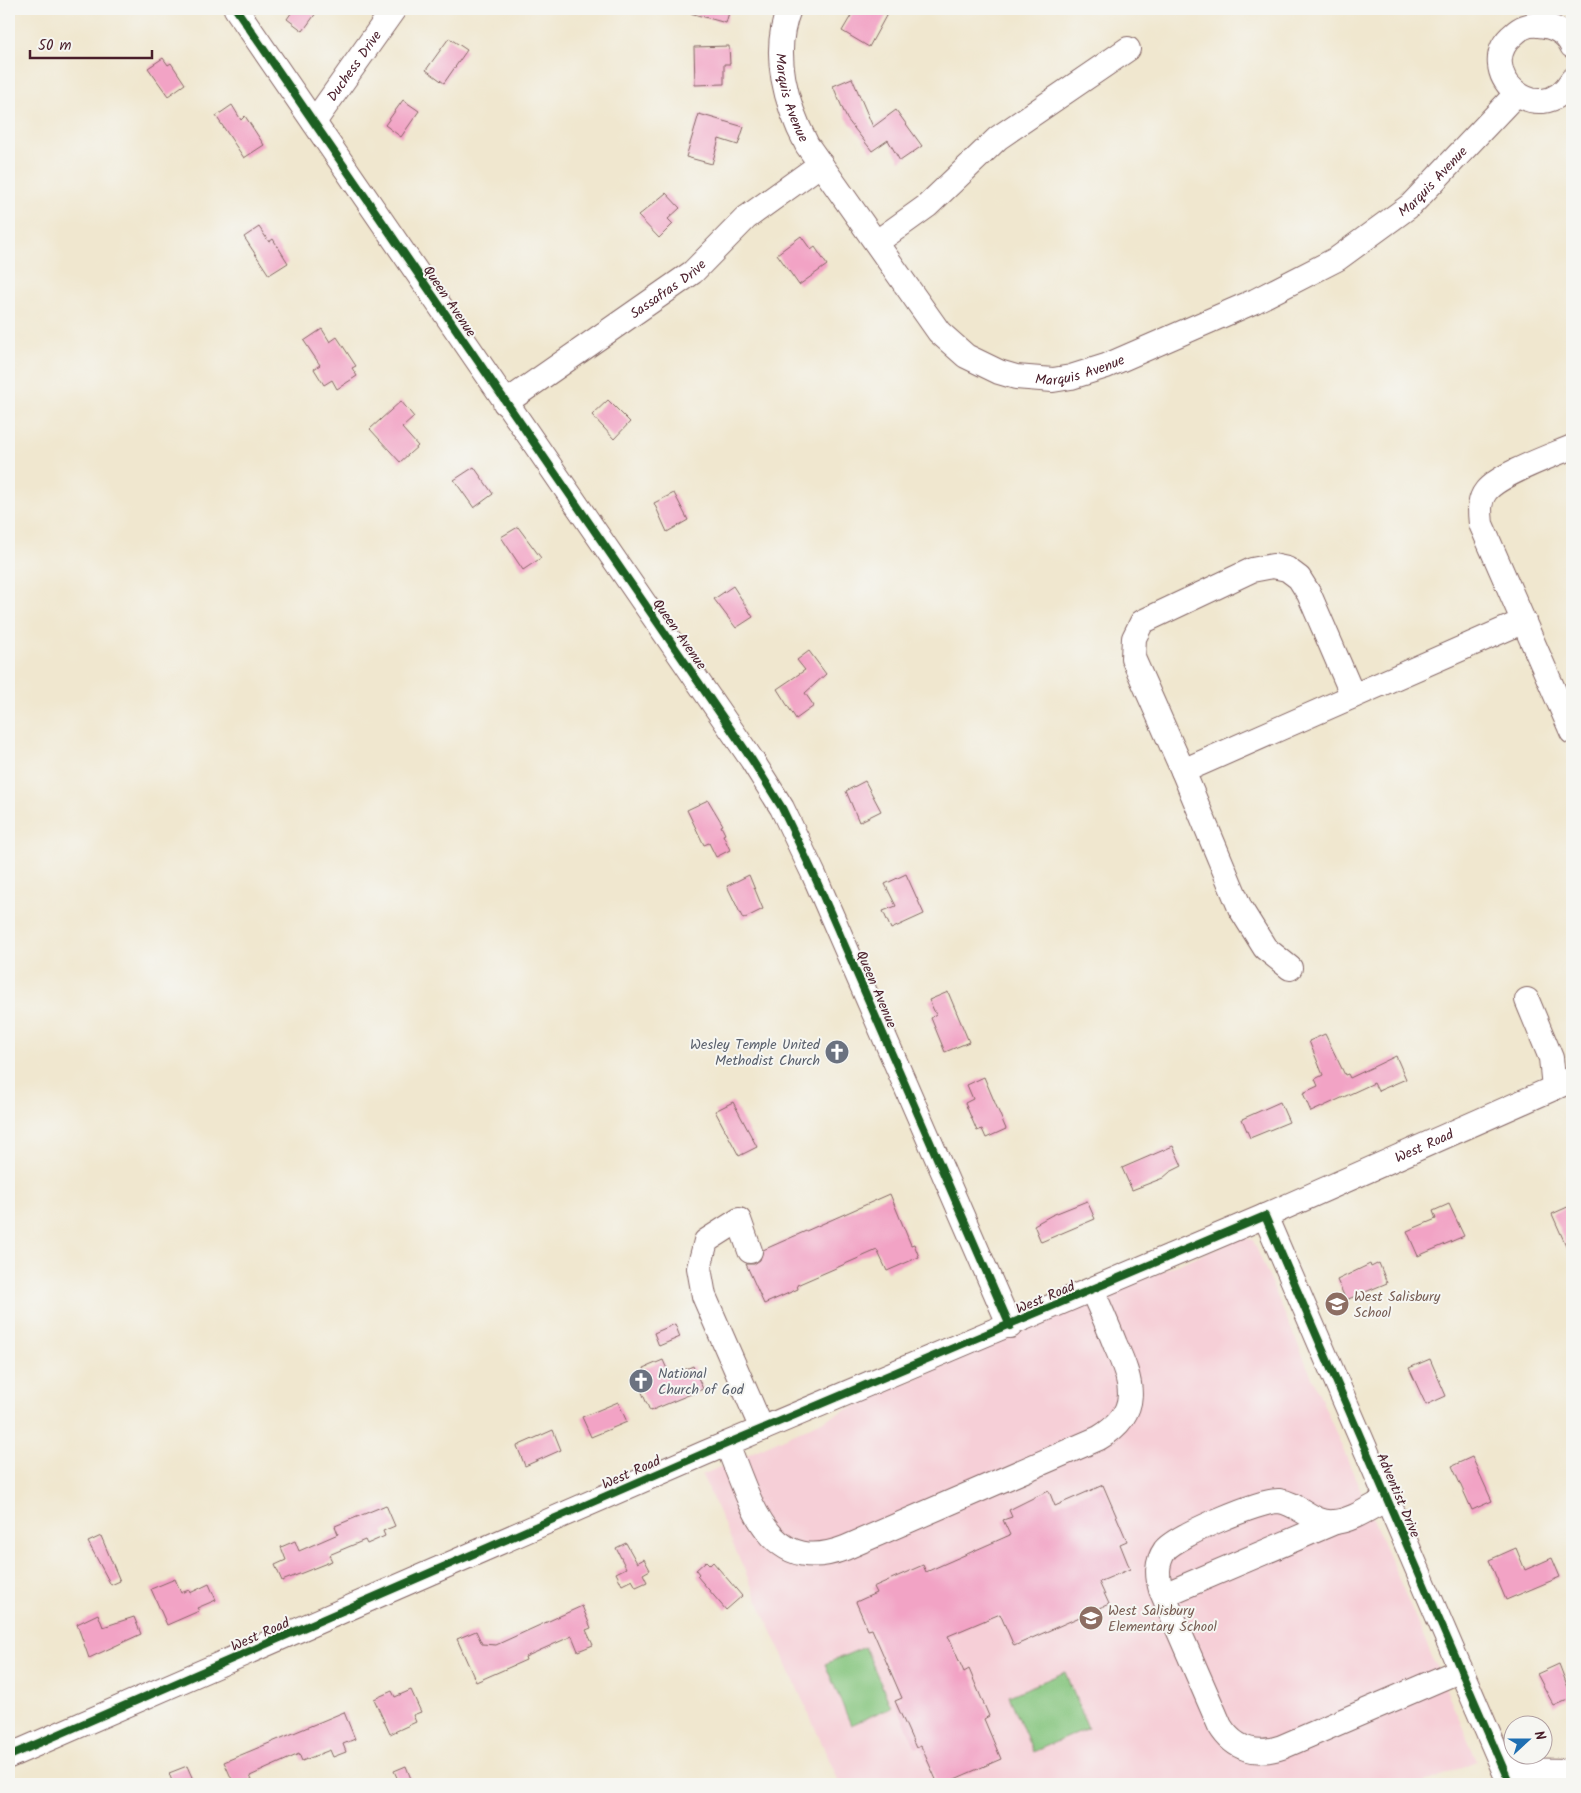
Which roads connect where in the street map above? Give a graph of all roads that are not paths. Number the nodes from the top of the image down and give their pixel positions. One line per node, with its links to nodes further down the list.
1 (236, 9): 8 (street, Queen Avenue)
2 (394, 9): 8 (street, Duchess Drive)
3 (789, 9): 9 (street, Marquis Avenue)
4 (1569, 33): 7 (street)
5 (1128, 49): 10 (street)
6 (1571, 87): 7 (street)
7 (1516, 94): 10 (street, Marquis Avenue)
8 (314, 122): 11 (street, Queen Avenue)
9 (821, 164): 10 (street, Marquis Avenue); 11 (street, Sassafras Drive)
10 (877, 242)
11 (505, 403): 23 (street, Queen Avenue)
12 (1572, 447): 13 (street)
13 (1524, 621): 14 (street); 15 (street)
14 (1354, 696): 16 (street); 16 (street)
15 (1572, 732)
16 (1182, 771): 17 (street)
17 (1290, 968)
18 (1526, 1000): 19 (street)
19 (1563, 1084): 20 (street, West Road)
20 (1265, 1216): 22 (street, West Road); 26 (street, Adventist Drive)
21 (750, 1251): 24 (street)
22 (1092, 1290): 23 (street, West Road); 25 (street)
23 (1010, 1326): 24 (street, West Road)
24 (762, 1429): 25 (street, West Road)
25 (727, 1444): 30 (street, West Road)
26 (1387, 1499): 27 (street); 29 (street, Adventist Drive)
27 (1335, 1522): 28 (street); 28 (street)
28 (1164, 1595): 29 (street)
29 (1461, 1670): 32 (street, Adventist Drive)
30 (13, 1747)
31 (1572, 1771): 32 (street)
32 (1507, 1777)

